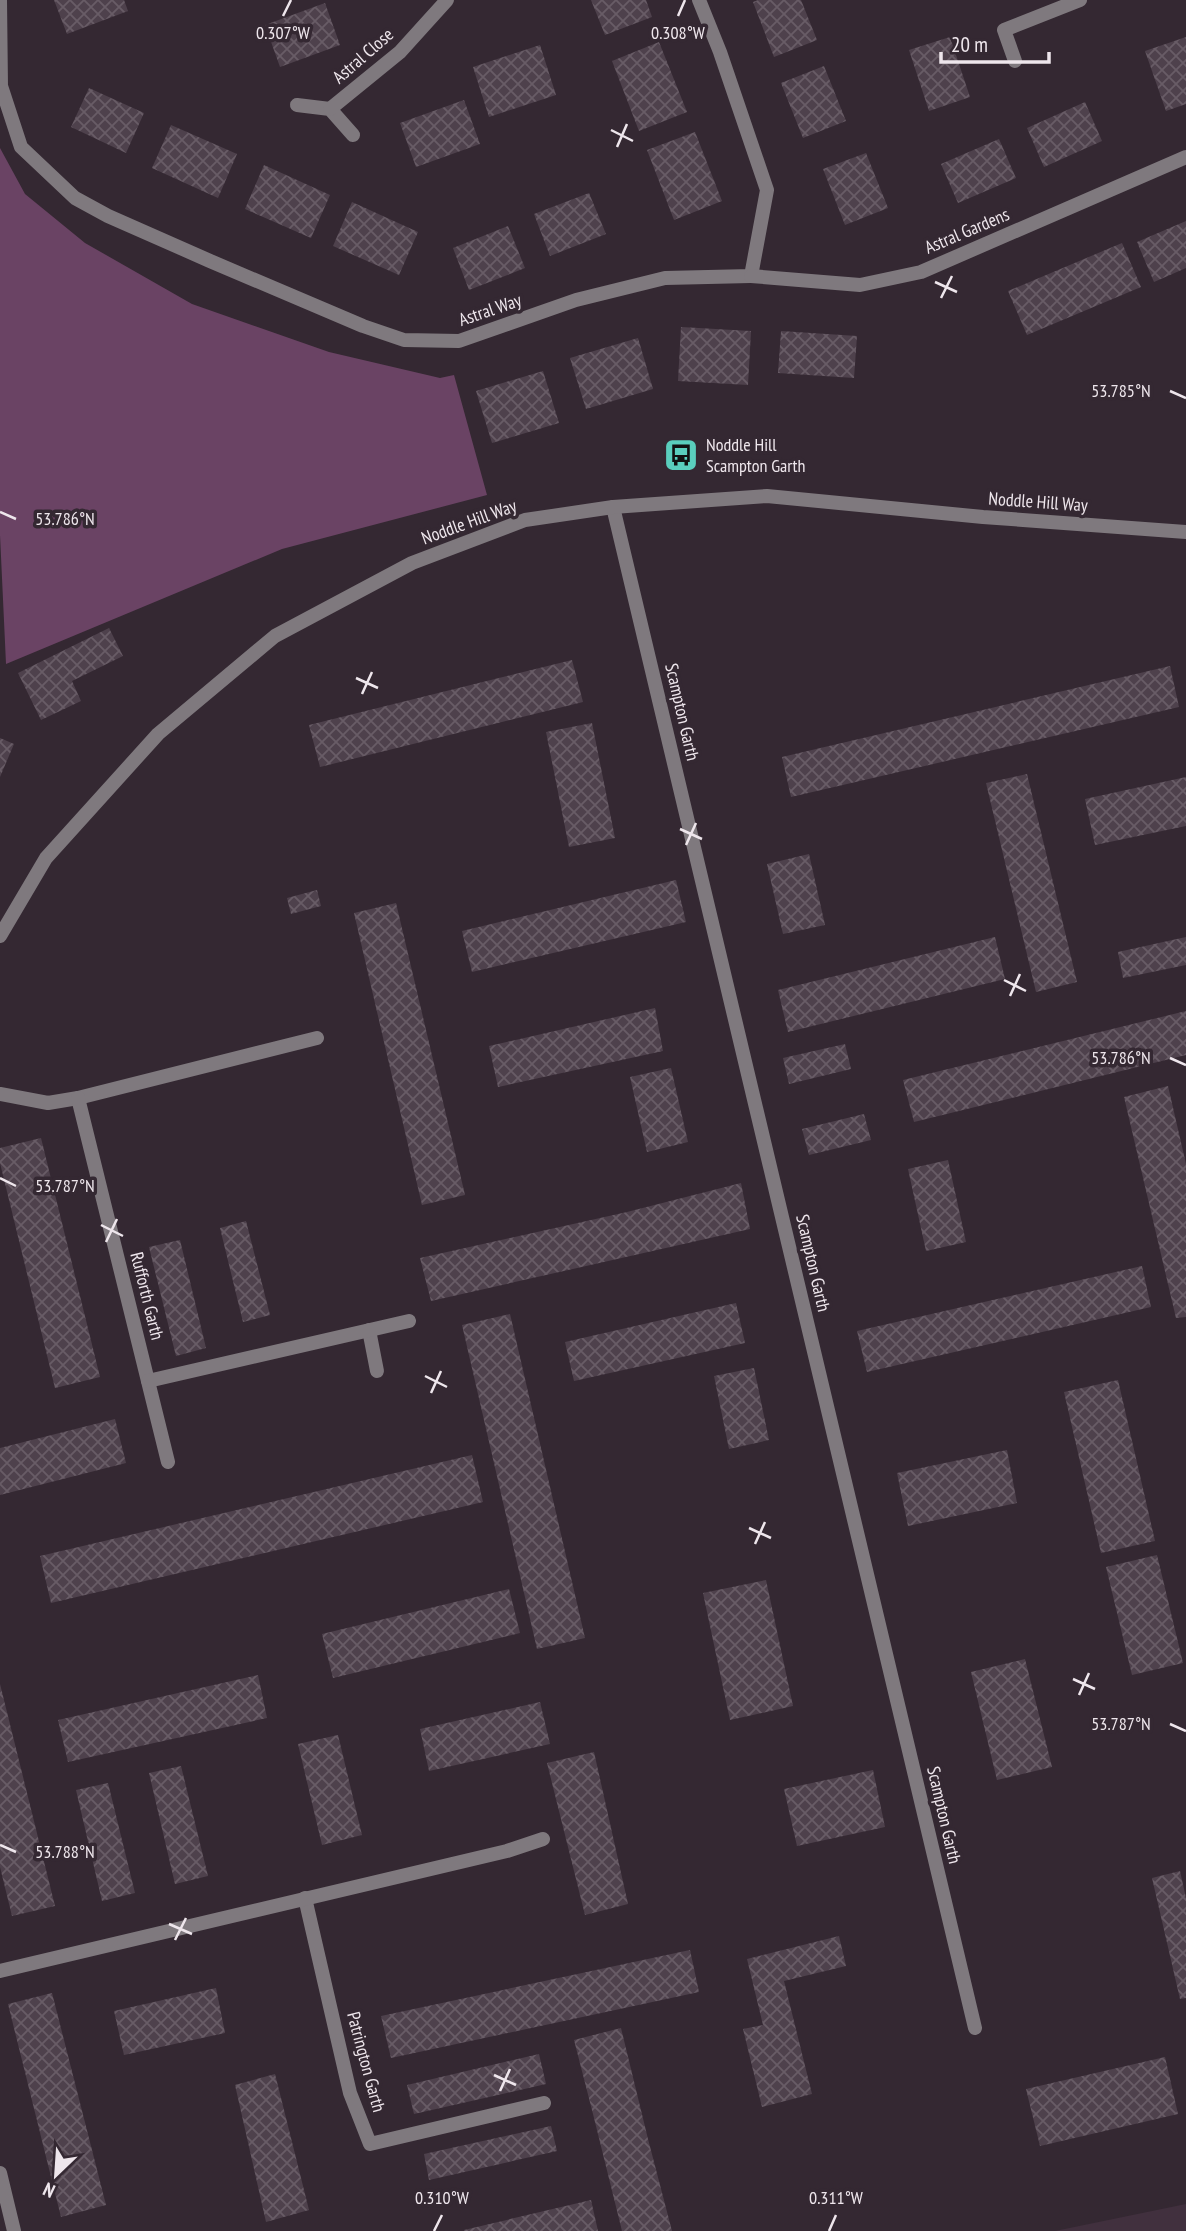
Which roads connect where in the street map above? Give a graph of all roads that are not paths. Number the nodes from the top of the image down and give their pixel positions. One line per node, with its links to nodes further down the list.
1 (1, 0): 10 (street, Astral Way)
2 (447, 0): 7 (street, Astral Close)
3 (699, 0): 10 (street)
4 (1080, 0): 5 (street)
5 (1015, 61)
6 (297, 105): 7 (street, Astral Close)
7 (330, 110): 8 (street, Astral Close)
8 (353, 135)
9 (1186, 157): 10 (street, Astral Gardens)
10 (751, 276)
11 (613, 507): 12 (street, Noddle Hill Way); 13 (street, Noddle Hill Way); 25 (street, Scampton Garth)
12 (1186, 532)
13 (0, 936)
14 (317, 1038): 16 (street)
15 (0, 1094): 16 (street)
16 (78, 1098): 20 (street, Rufforth Garth)
17 (409, 1321): 18 (street)
18 (369, 1331): 19 (street); 20 (street)
19 (377, 1371)
20 (148, 1381): 21 (street, Rufforth Garth)
21 (168, 1462)
22 (543, 1839): 23 (street)
23 (306, 1898): 24 (street); 26 (street, Patrington Garth)
24 (0, 1971)
25 (975, 2028)
26 (544, 2103)
27 (0, 2173): 28 (street)
28 (14, 2231)

